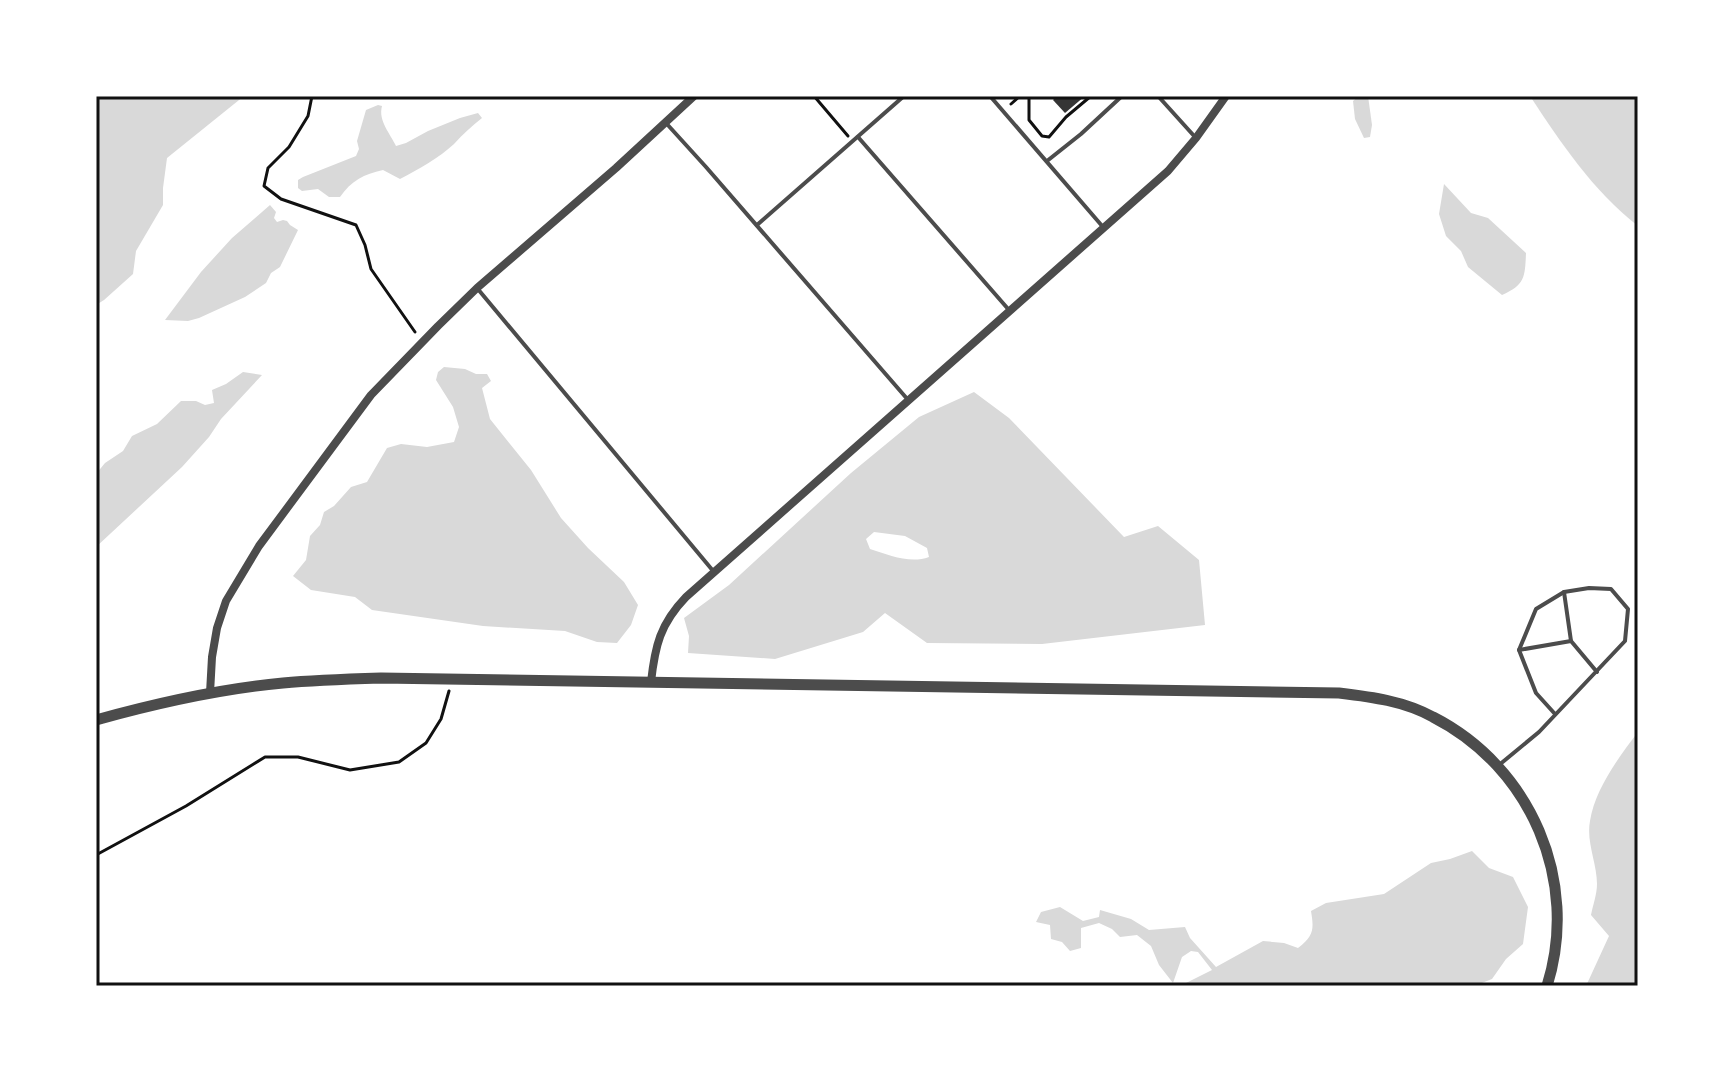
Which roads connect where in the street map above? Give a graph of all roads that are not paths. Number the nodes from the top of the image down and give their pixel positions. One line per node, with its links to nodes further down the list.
1 (694, 96): 7 (street)
2 (904, 96): 9 (lane)
3 (990, 96): 10 (lane)
4 (1122, 96): 10 (lane)
5 (1158, 96): 8 (lane)
6 (1226, 96): 8 (street)
7 (666, 123): 11 (lane); 13 (street)
8 (1196, 138): 12 (street)
9 (855, 139): 11 (lane); 14 (lane)
10 (1047, 161): 12 (lane)
11 (757, 225): 15 (lane)
12 (1104, 229): 14 (street)
13 (477, 288): 16 (lane); 22 (street)
14 (1010, 312): 15 (street)
15 (909, 401): 16 (street)
16 (714, 572): 21 (street)
17 (1564, 592): 18 (lane); 19 (lane); 20 (lane)
18 (1571, 641): 19 (lane); 20 (lane)
19 (1519, 650): 23 (lane)
20 (1597, 672): 23 (lane)
21 (651, 682): 22 (street); 25 (street)
22 (210, 693): 24 (street)
23 (1555, 714): 25 (lane)
24 (96, 720)
25 (1498, 766): 26 (street)
26 (1547, 986)

